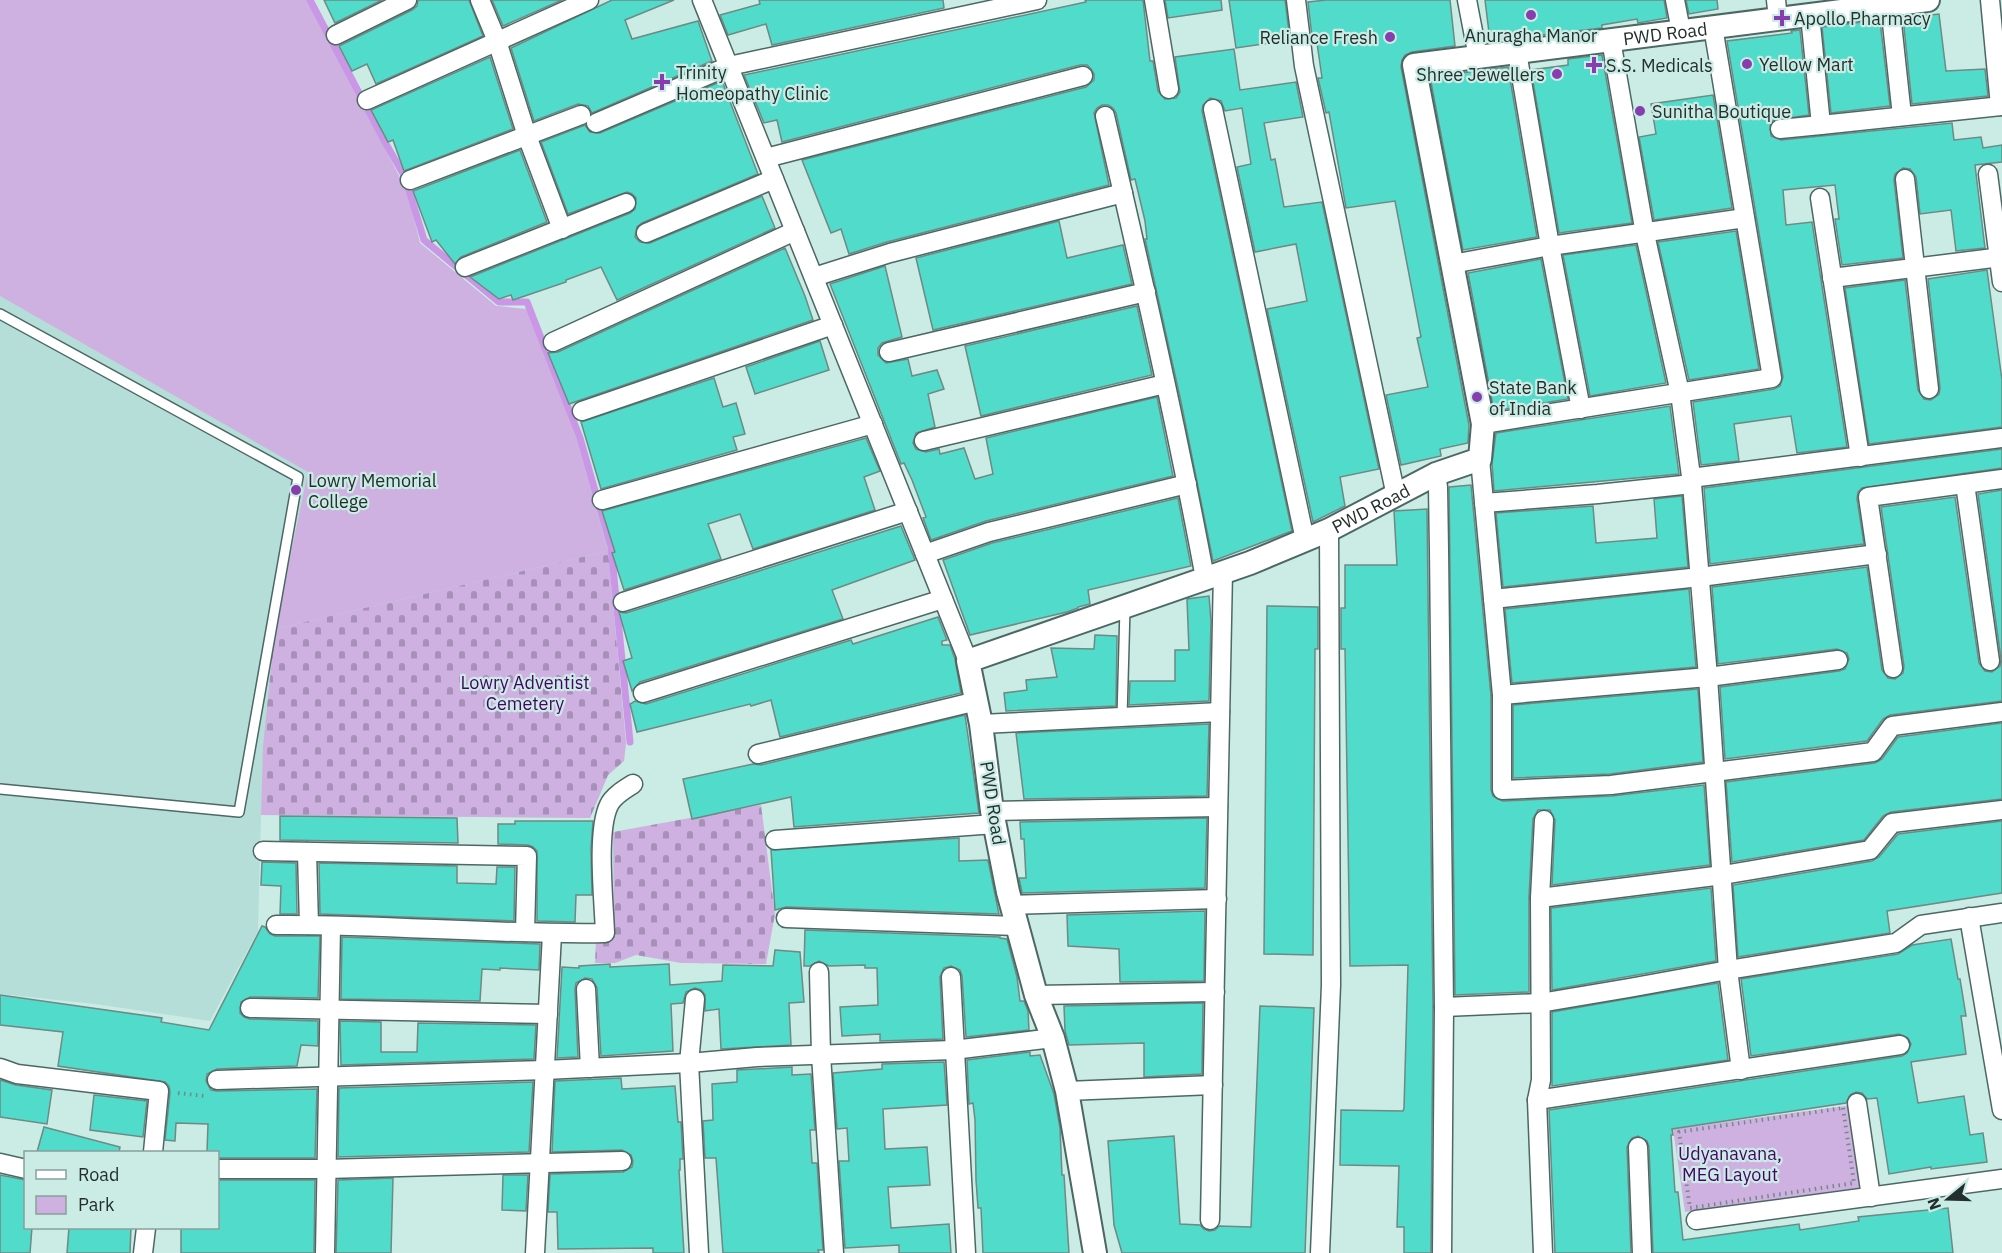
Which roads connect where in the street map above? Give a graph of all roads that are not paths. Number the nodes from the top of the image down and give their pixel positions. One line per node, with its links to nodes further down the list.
1 (407, 0): 17 (street)
2 (480, 0): 19 (street)
3 (589, 0): 19 (street)
4 (702, 0): 22 (street)
5 (1037, 0): 22 (street)
6 (1154, 0): 24 (street)
7 (1296, 0): 75 (street)
8 (1467, 0): 21 (street)
9 (1675, 0): 16 (street)
10 (1920, 0): 12 (street, PWD Road)
11 (1990, 0): 26 (street)
12 (1890, 5): 14 (street, PWD Road); 29 (street)
13 (1777, 9): 14 (street, PWD Road); 15 (street, PWD Road)
14 (1810, 15): 30 (street)
15 (1713, 27): 16 (street, PWD Road); 41 (street)
16 (1681, 31): 18 (street, PWD Road)
17 (336, 35)
18 (1611, 40): 20 (street, PWD Road); 45 (street)
19 (497, 41): 25 (street); 32 (street)
20 (1517, 52): 21 (street, PWD Road); 46 (street)
21 (1478, 57): 48 (street, PWD Road)
22 (729, 66): 32 (street); 33 (street)
23 (1083, 76): 33 (street)
24 (1169, 89)
25 (368, 100)
26 (2001, 106): 29 (street)
27 (1214, 109): 80 (street)
28 (1105, 116): 38 (street)
29 (1902, 116): 30 (street)
30 (1821, 125): 31 (street)
31 (1780, 129)
32 (526, 136): 37 (street); 42 (street)
33 (766, 158): 35 (street)
34 (1988, 174): 47 (street)
35 (774, 179): 43 (street); 44 (street)
36 (1905, 179): 50 (street)
37 (410, 180)
38 (1123, 193): 51 (street); 54 (street)
39 (1820, 198): 52 (street)
40 (626, 203): 42 (street)
41 (1745, 218): 45 (street); 61 (street)
42 (562, 229): 49 (street)
43 (795, 231): 51 (street); 57 (street)
44 (646, 233)
45 (1645, 234): 46 (street); 61 (street)
46 (1550, 246): 48 (street); 62 (street)
47 (2000, 257): 50 (street); 53 (street)
48 (1452, 264): 65 (street, PWD Road)
49 (465, 267)
50 (1914, 268): 52 (street); 60 (street)
51 (814, 277): 56 (street)
52 (1832, 278): 68 (street)
53 (2002, 282)
54 (1146, 292): 58 (street); 59 (street)
55 (0, 314): 104 (lane)
56 (833, 326): 63 (street); 64 (street)
57 (553, 342)
58 (890, 352)
59 (1165, 384): 67 (street); 73 (street)
60 (1929, 388)
61 (1680, 393): 62 (street); 72 (street)
62 (1581, 409): 65 (street)
63 (582, 411)
64 (873, 424): 76 (street); 78 (street)
65 (1483, 424): 69 (street, PWD Road)
66 (2002, 438): 68 (street)
67 (924, 441)
68 (1860, 457): 72 (street)
69 (1480, 459): 70 (street, PWD Road); 77 (street)
70 (1436, 474): 75 (street, PWD Road); 132 (street)
71 (2002, 479): 74 (street)
72 (1692, 481): 77 (street); 84 (street)
73 (1187, 484): 81 (street); 83 (street)
74 (1965, 484): 82 (street); 91 (street)
75 (1396, 496): 79 (street, PWD Road)
76 (602, 500)
77 (1484, 503): 86 (street)
78 (908, 511): 81 (street); 87 (street)
79 (1329, 530): 80 (street, PWD Road); 173 (street)
80 (1305, 540): 83 (street, PWD Road)
81 (925, 554): 85 (street)
82 (1877, 554): 84 (street); 92 (street)
83 (1214, 575): 88 (street, PWD Road); 97 (street)
84 (1700, 577): 86 (street); 93 (street)
85 (943, 599): 90 (street); 94 (street)
86 (1493, 599): 95 (street)
87 (623, 602)
88 (1125, 606): 90 (street, PWD Road); 99 (lane)
89 (1838, 660): 93 (street)
90 (968, 661): 96 (street, PWD Road)
91 (1990, 661)
92 (1893, 668)
93 (1708, 677): 95 (street); 102 (street)
94 (643, 693)
95 (1502, 695): 102 (street)
96 (977, 701): 100 (street, PWD Road); 101 (street)
97 (1220, 712): 99 (street); 105 (street)
98 (2002, 712): 102 (street)
99 (1122, 717): 100 (street)
100 (981, 724): 107 (street, PWD Road)
101 (758, 754)
102 (1714, 772): 112 (street)
103 (633, 784): 123 (street)
104 (0, 789)
105 (1218, 807): 107 (street); 114 (street)
106 (2002, 810): 112 (street)
107 (994, 818): 109 (street); 116 (street, PWD Road)
108 (1544, 820): 113 (street)
109 (775, 840)
110 (263, 851): 111 (street)
111 (307, 852): 120 (street); 122 (street)
112 (1723, 875): 113 (street); 124 (street)
113 (1540, 898): 131 (street)
114 (1217, 899): 116 (street); 128 (street)
115 (2002, 912): 117 (street)
116 (1014, 915): 118 (street); 129 (street, PWD Road)
117 (1969, 916): 124 (street); 136 (street)
118 (786, 918)
119 (276, 925): 120 (street)
120 (309, 925): 121 (street)
121 (331, 926): 122 (street); 134 (street)
122 (525, 932): 123 (street)
123 (552, 934): 135 (street)
124 (1728, 970): 131 (street); 145 (street)
125 (819, 972): 140 (street)
126 (951, 977): 139 (street)
127 (586, 989): 143 (street)
128 (1215, 992): 129 (street); 148 (street)
129 (1036, 995): 137 (street, PWD Road)
130 (695, 999): 141 (street)
131 (1540, 1003): 132 (street); 150 (street)
132 (1444, 1007): 174 (street)
133 (250, 1008): 134 (street)
134 (330, 1010): 135 (street); 146 (street)
135 (548, 1014): 144 (street)
136 (1996, 1033): 152 (street)
137 (1053, 1038): 139 (street); 149 (street, PWD Road)
138 (1900, 1045): 145 (street)
139 (953, 1050): 140 (street); 171 (street)
140 (821, 1055): 141 (street); 170 (street)
141 (689, 1063): 143 (street); 169 (street)
142 (0, 1068): 154 (street)
143 (590, 1068): 144 (street)
144 (545, 1070): 146 (street); 157 (street)
145 (1741, 1070): 150 (street)
146 (328, 1078): 147 (street); 160 (street)
147 (217, 1080)
148 (1213, 1085): 149 (street); 164 (street)
149 (1066, 1091): 172 (street, PWD Road)
150 (1537, 1100): 175 (street)
151 (1857, 1103): 162 (street)
152 (2002, 1110)
153 (1638, 1148): 176 (street)
154 (153, 1151)
155 (622, 1161): 157 (street)
156 (0, 1163): 158 (street)
157 (540, 1163): 160 (street); 168 (street)
158 (24, 1169)
159 (219, 1169): 160 (street)
160 (326, 1169): 167 (street)
161 (2002, 1179): 162 (street)
162 (1870, 1197): 163 (street)
163 (1693, 1214)
164 (1210, 1220)
165 (146, 1229): 166 (street)
166 (143, 1253)
167 (325, 1253)
168 (535, 1253)
169 (699, 1253)
170 (834, 1253)
171 (966, 1253)
172 (1095, 1253)
173 (1320, 1253)
174 (1442, 1253)
175 (1543, 1253)
176 (1642, 1253)

